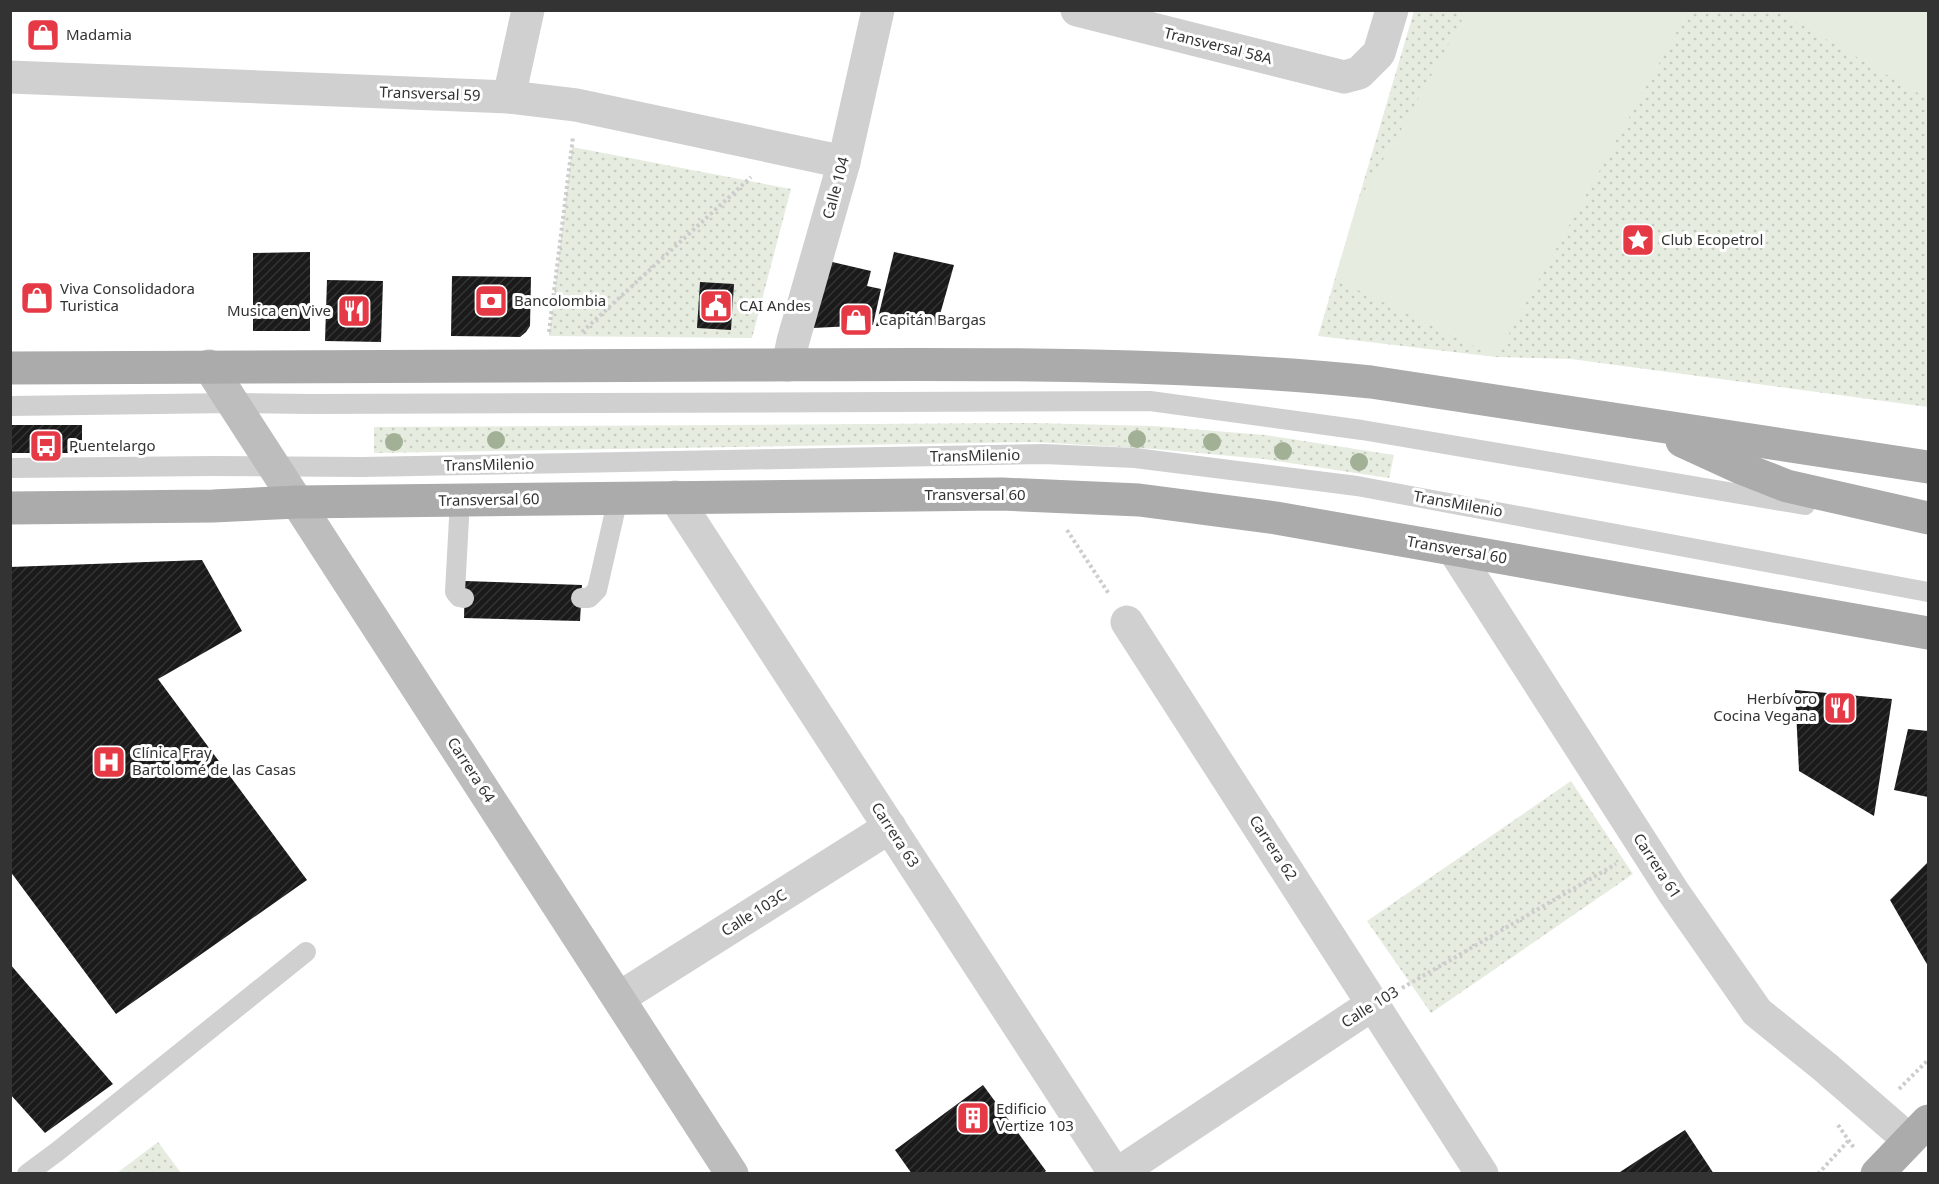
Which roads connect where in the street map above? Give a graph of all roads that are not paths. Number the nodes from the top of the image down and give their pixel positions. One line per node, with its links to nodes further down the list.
1 (528, 10): 6 (street)
2 (878, 10): 7 (street, Calle 104)
3 (1077, 10): 4 (street, Transversal 58A)
4 (1392, 10)
5 (10, 77): 6 (street, Transversal 59)
6 (509, 98): 7 (street, Transversal 59)
7 (844, 162): 8 (street, Calle 104)
8 (788, 365): 9 (main road); 13 (main road)
9 (209, 366): 10 (main road); 11 (street, Carrera 64)
10 (10, 368)
11 (233, 403): 12 (lane); 14 (street, Carrera 64); 21 (lane)
12 (10, 406)
13 (1637, 423): 15 (main road); 21 (main road)
14 (274, 466): 16 (lane, TransMilenio); 20 (street, Carrera 64); 26 (lane, TransMilenio)
15 (1929, 467)
16 (10, 468)
17 (675, 497): 18 (main road, Transversal 60); 25 (main road, Transversal 60); 31 (street, Carrera 63)
18 (618, 498): 19 (main road, Transversal 60); 28 (lane)
19 (460, 500): 20 (main road, Transversal 60); 27 (lane)
20 (297, 502): 22 (main road, Transversal 60); 33 (street, Carrera 64)
21 (1834, 504): 23 (main road); 24 (lane)
22 (10, 508)
23 (1929, 518)
24 (1929, 530)
25 (1454, 550): 30 (main road, Transversal 60); 35 (street, Carrera 61)
26 (1929, 592)
27 (464, 598)
28 (581, 598)
29 (1127, 622): 34 (street, Carrera 62)
30 (1929, 633)
31 (890, 827): 33 (street, Calle 103C); 38 (street, Carrera 63)
32 (306, 952): 36 (lane)
33 (619, 998): 37 (street, Carrera 64)
34 (1373, 1004): 38 (street, Calle 103); 39 (street, Carrera 62)
35 (1919, 1130): 40 (main road)
36 (27, 1173)
37 (732, 1173)
38 (1116, 1173)
39 (1482, 1173)
40 (1876, 1173)

